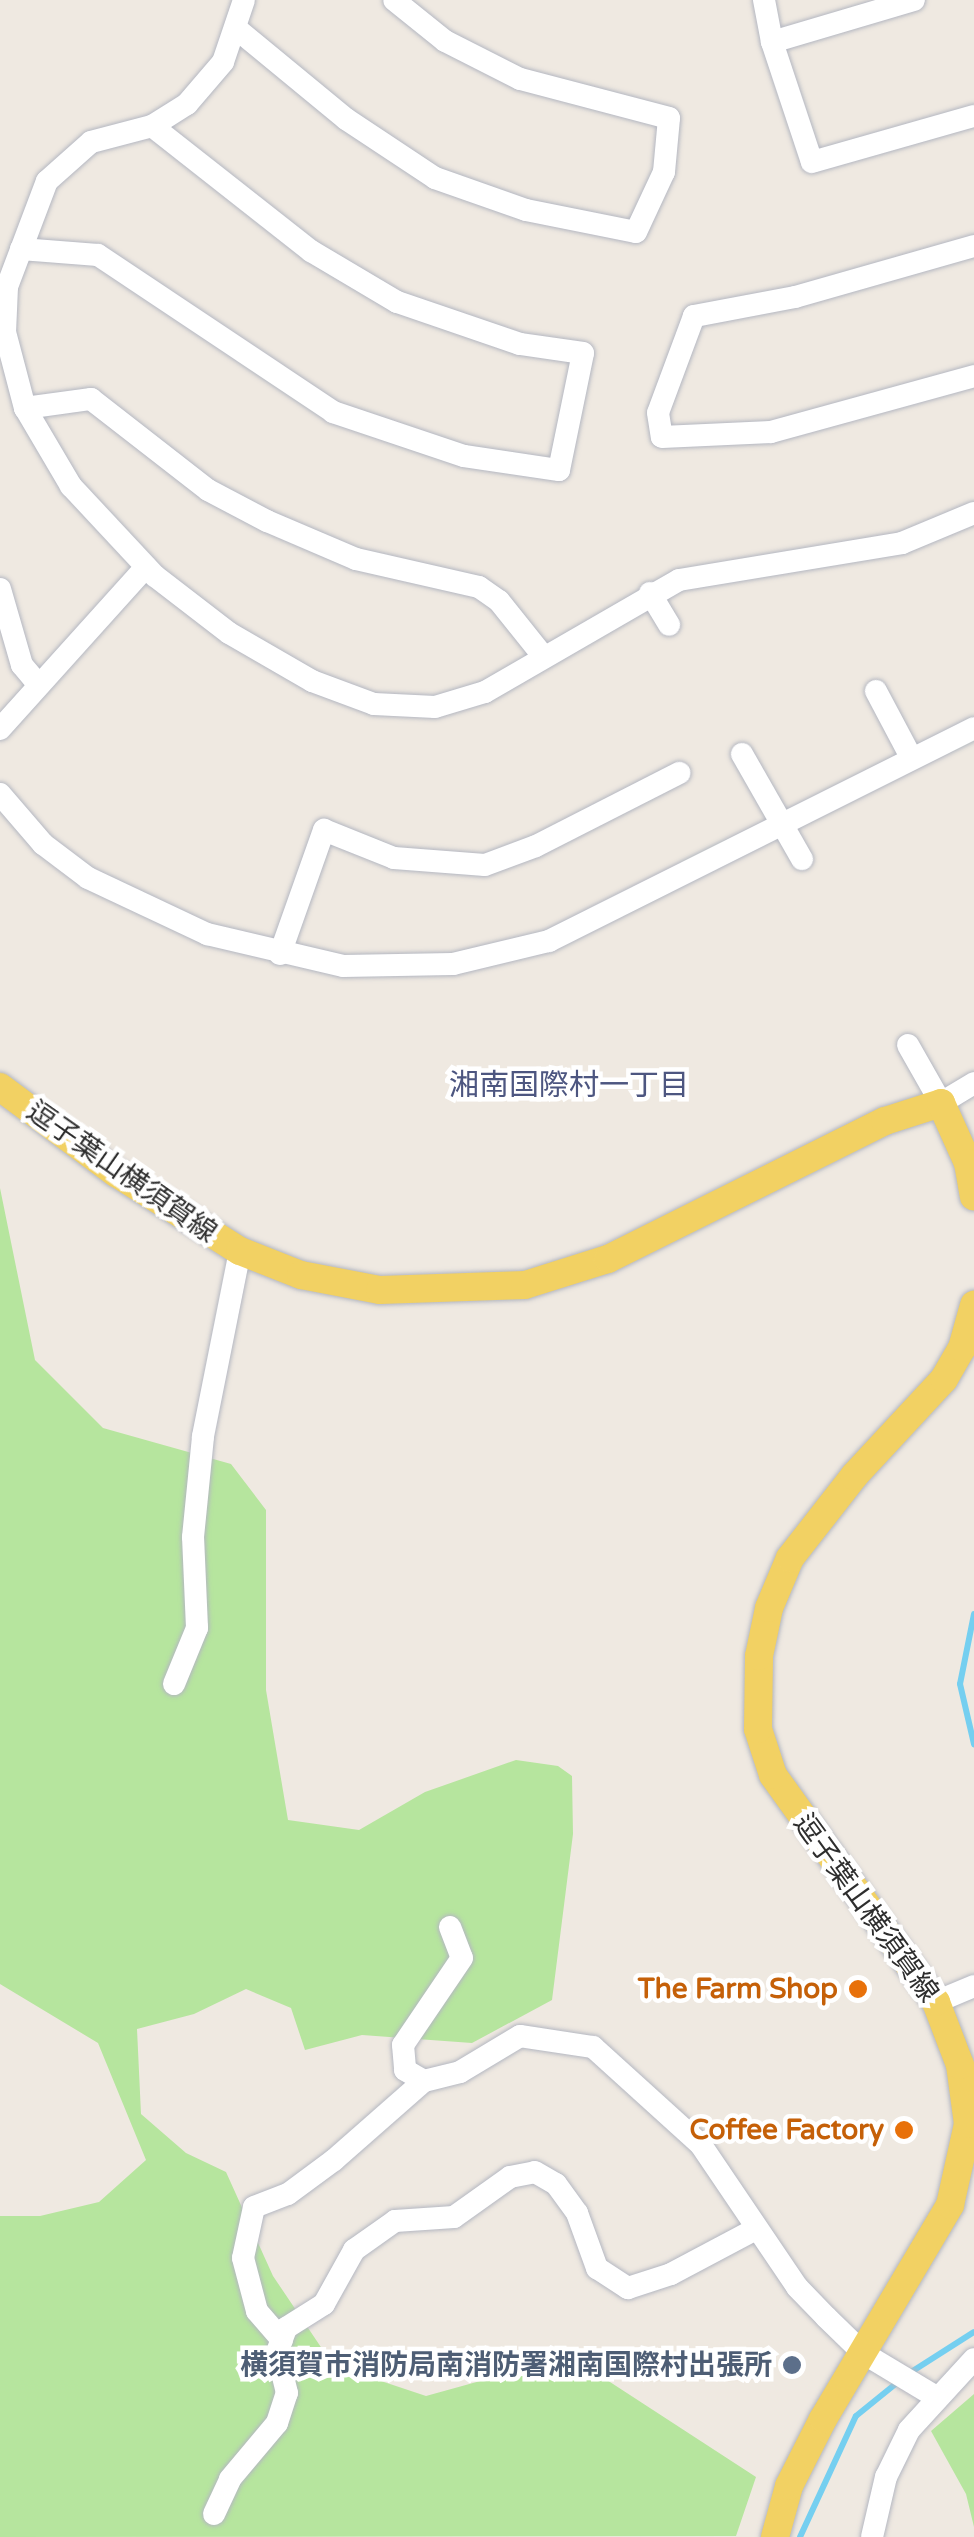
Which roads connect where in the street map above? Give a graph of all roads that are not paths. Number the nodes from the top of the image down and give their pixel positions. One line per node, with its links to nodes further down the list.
1 (244, 0): 5 (street)
2 (394, 0): 5 (street)
3 (764, 0): 6 (street)
4 (914, 0): 6 (street)
5 (238, 30): 8 (street)
6 (772, 42): 7 (street)
7 (974, 116)
8 (152, 126): 10 (street); 10 (street)
9 (974, 246): 11 (street)
10 (20, 249): 12 (street)
11 (974, 376)
12 (25, 408): 14 (street); 18 (street)
13 (974, 513): 16 (street)
14 (146, 567): 18 (street); 19 (street)
15 (0, 589): 19 (street)
16 (650, 593): 17 (street); 18 (street)
17 (669, 625)
18 (543, 656)
19 (39, 685): 22 (street)
20 (876, 691): 24 (street)
21 (974, 728): 24 (street)
22 (0, 729)
23 (742, 754): 27 (street)
24 (911, 757): 27 (street)
25 (678, 772): 29 (street)
26 (0, 794): 29 (street)
27 (782, 824): 28 (street); 29 (street)
28 (802, 859)
29 (280, 954)
30 (908, 1045): 33 (street)
31 (974, 1083): 33 (street)
32 (0, 1086): 35 (main road, 逗子葉山横須賀線)
33 (941, 1102): 34 (main road); 35 (main road, 逗子葉山横須賀線)
34 (974, 1196)
35 (240, 1251): 37 (street)
36 (974, 1306): 40 (main road, 逗子葉山横須賀線)
37 (174, 1684)
38 (450, 1926): 41 (street)
39 (974, 1986): 40 (street)
40 (936, 2002): 44 (main road, 逗子葉山横須賀線)
41 (424, 2081): 42 (street); 43 (street)
42 (756, 2229): 43 (street); 44 (street)
43 (282, 2340): 47 (street)
44 (863, 2353): 46 (street); 48 (main road, 逗子葉山横須賀線)
45 (974, 2359): 46 (street)
46 (938, 2398): 49 (street)
47 (214, 2514)
48 (775, 2537)
49 (872, 2537)

